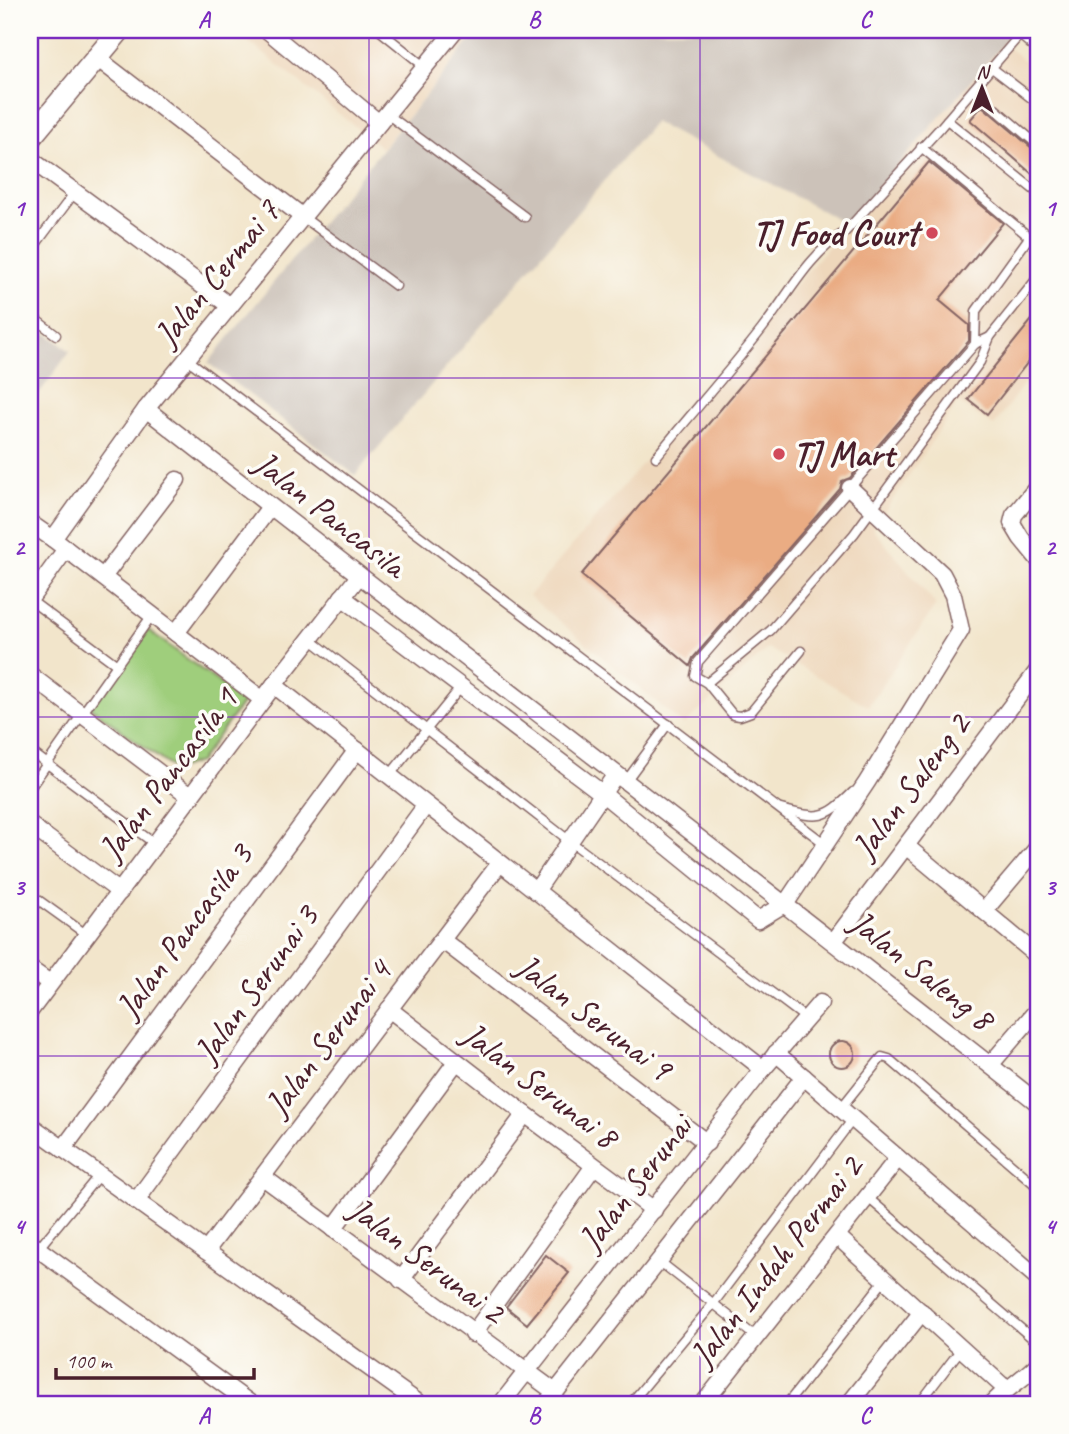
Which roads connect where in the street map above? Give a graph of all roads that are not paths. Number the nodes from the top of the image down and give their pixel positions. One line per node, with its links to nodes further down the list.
1 (120, 30): 7 (street)
2 (267, 30): 12 (street)
3 (379, 30): 8 (lane)
4 (455, 30): 8 (street, Jalan Cermai 7)
5 (1022, 33): 6 (lane); 9 (lane)
6 (1039, 52)
7 (97, 58): 14 (street); 20 (street)
8 (425, 67): 12 (street, Jalan Cermai 7)
9 (992, 68): 10 (lane); 11 (lane)
10 (973, 90): 13 (lane); 15 (lane)
11 (1039, 104)
12 (383, 118): 20 (street, Jalan Cermai 7); 21 (lane)
13 (947, 120): 16 (lane); 19 (lane)
14 (30, 138)
15 (1039, 146)
16 (921, 148): 22 (lane); 36 (lane)
17 (30, 159): 18 (street)
18 (75, 192): 24 (lane); 29 (street)
19 (1039, 194)
20 (303, 217): 26 (lane); 29 (street, Jalan Cermai 7)
21 (525, 217)
22 (1030, 236): 23 (lane); 33 (lane)
23 (1039, 245)
24 (30, 252)
25 (1039, 276): 32 (lane)
26 (396, 286)
27 (1039, 295): 28 (lane)
28 (1039, 305)
29 (230, 306): 34 (street, Jalan Cermai 7)
30 (30, 315): 31 (lane)
31 (56, 335)
32 (990, 337): 33 (lane); 41 (lane)
33 (975, 344): 39 (lane)
34 (187, 359): 35 (street, Jalan Cermai 7); 62 (lane)
35 (146, 410): 40 (street, Jalan Pancasila); 43 (street, Jalan Cermai 7)
36 (656, 457)
37 (177, 480): 46 (street)
38 (1039, 485): 44 (street)
39 (850, 488): 41 (street); 57 (lane)
40 (270, 507): 45 (street, Jalan Pancasila); 50 (street)
41 (872, 509): 57 (lane); 69 (street)
42 (30, 523): 43 (street)
43 (60, 544): 46 (street); 48 (street, Jalan Cermai 7)
44 (1039, 560)
45 (359, 576): 47 (street, Jalan Pancasila 1); 54 (street, Jalan Pancasila)
46 (103, 577): 49 (street)
47 (342, 597): 51 (street, Jalan Pancasila 1); 59 (street)
48 (30, 599): 53 (lane)
49 (152, 615): 50 (street); 53 (lane)
50 (176, 633): 60 (street)
51 (310, 639): 58 (street, Jalan Pancasila 1); 63 (lane)
52 (802, 651): 57 (lane)
53 (117, 665): 61 (lane)
54 (476, 667): 59 (street); 68 (street, Jalan Pancasila)
55 (30, 675): 61 (street)
56 (1037, 676): 79 (street, Jalan Saleng 2)
57 (707, 684)
58 (274, 685): 60 (street, Jalan Pancasila 1); 64 (street)
59 (461, 687): 63 (lane); 71 (street)
60 (263, 700): 72 (street, Jalan Pancasila 1)
61 (82, 714): 66 (lane); 72 (street)
62 (668, 724): 68 (lane); 74 (lane)
63 (426, 730): 67 (lane); 76 (lane)
64 (357, 750): 67 (street); 108 (street, Jalan Pancasila 3)
65 (30, 751): 66 (lane)
66 (47, 764): 70 (lane); 78 (lane)
67 (389, 776): 73 (street)
68 (621, 778): 71 (street); 85 (street, Jalan Saleng 8)
69 (867, 782): 74 (lane); 77 (street)
70 (30, 788)
71 (603, 794): 76 (street); 85 (street)
72 (191, 797): 78 (street, Jalan Pancasila 1)
73 (426, 805): 81 (street); 115 (street, Jalan Serunai 3)
74 (775, 807): 77 (lane)
75 (30, 825): 83 (street)
76 (571, 842): 82 (street); 97 (lane)
77 (824, 843): 85 (street)
78 (155, 845): 83 (street, Jalan Pancasila 1)
79 (906, 846): 86 (street); 89 (street, Jalan Saleng 2)
80 (1039, 846): 86 (street)
81 (500, 863): 82 (street); 88 (street, Jalan Serunai 4)
82 (536, 891): 101 (street)
83 (120, 892): 87 (street, Jalan Pancasila 1)
84 (30, 894): 87 (lane)
85 (792, 908): 89 (street, Jalan Saleng 8)
86 (984, 911): 90 (street)
87 (87, 934): 92 (street, Jalan Pancasila 1)
88 (442, 940): 95 (street, Jalan Serunai 4); 107 (street, Jalan Serunai 9)
89 (834, 941): 100 (street, Jalan Saleng 8)
90 (1039, 957)
91 (30, 968): 92 (street)
92 (50, 984): 96 (street, Jalan Pancasila 1)
93 (820, 1003): 97 (street, Jalan Serunai)
94 (1039, 1008): 100 (street)
95 (389, 1009): 99 (street, Jalan Serunai 8); 112 (street, Jalan Serunai 4)
96 (30, 1011)
97 (807, 1018): 98 (street, Jalan Serunai)
98 (776, 1053): 101 (street, Jalan Serunai); 102 (street)
99 (456, 1062): 104 (street, Jalan Serunai 8); 117 (street)
100 (990, 1065): 103 (street, Jalan Saleng 8)
101 (763, 1069): 107 (street, Jalan Serunai)
102 (804, 1077): 105 (street); 121 (street)
103 (1039, 1104)
104 (525, 1114): 110 (street, Jalan Serunai 8); 124 (street)
105 (847, 1114): 109 (street); 113 (lane); 125 (lane)
106 (30, 1125): 108 (street)
107 (707, 1143): 116 (street, Jalan Serunai)
108 (63, 1149): 111 (street)
109 (898, 1157): 114 (street, Jalan Indah Permai 2); 123 (street)
110 (594, 1166): 116 (street, Jalan Serunai 8); 127 (street)
111 (99, 1175): 115 (street); 119 (lane)
112 (262, 1177): 117 (street, Jalan Serunai 2); 120 (street, Jalan Serunai 4)
113 (1039, 1188)
114 (867, 1197): 118 (street, Jalan Indah Permai 2); 129 (lane)
115 (136, 1201): 120 (street)
116 (654, 1210): 132 (street, Jalan Serunai)
117 (333, 1229): 124 (street, Jalan Serunai 2)
118 (837, 1236): 122 (street); 128 (street, Jalan Indah Permai 2)
119 (32, 1250): 135 (street)
120 (206, 1251): 136 (street)
121 (659, 1261): 125 (lane); 134 (street)
122 (886, 1278): 126 (street); 140 (lane)
123 (1039, 1279)
124 (401, 1280): 127 (street, Jalan Serunai 2)
125 (713, 1304): 128 (lane); 138 (lane)
126 (922, 1312): 130 (street); 141 (street)
127 (473, 1334): 132 (street, Jalan Serunai 2)
128 (756, 1337): 139 (street, Jalan Indah Permai 2)
129 (1039, 1344)
130 (961, 1349): 133 (street); 142 (lane)
131 (1039, 1363): 133 (street)
132 (526, 1372): 134 (street, Jalan Serunai 2); 137 (street, Jalan Serunai)
133 (1006, 1389): 143 (street)
134 (551, 1398)
135 (251, 1404)
136 (420, 1404)
137 (501, 1404)
138 (630, 1404)
139 (703, 1404)
140 (787, 1404)
141 (849, 1404)
142 (919, 1404)
143 (992, 1404)

